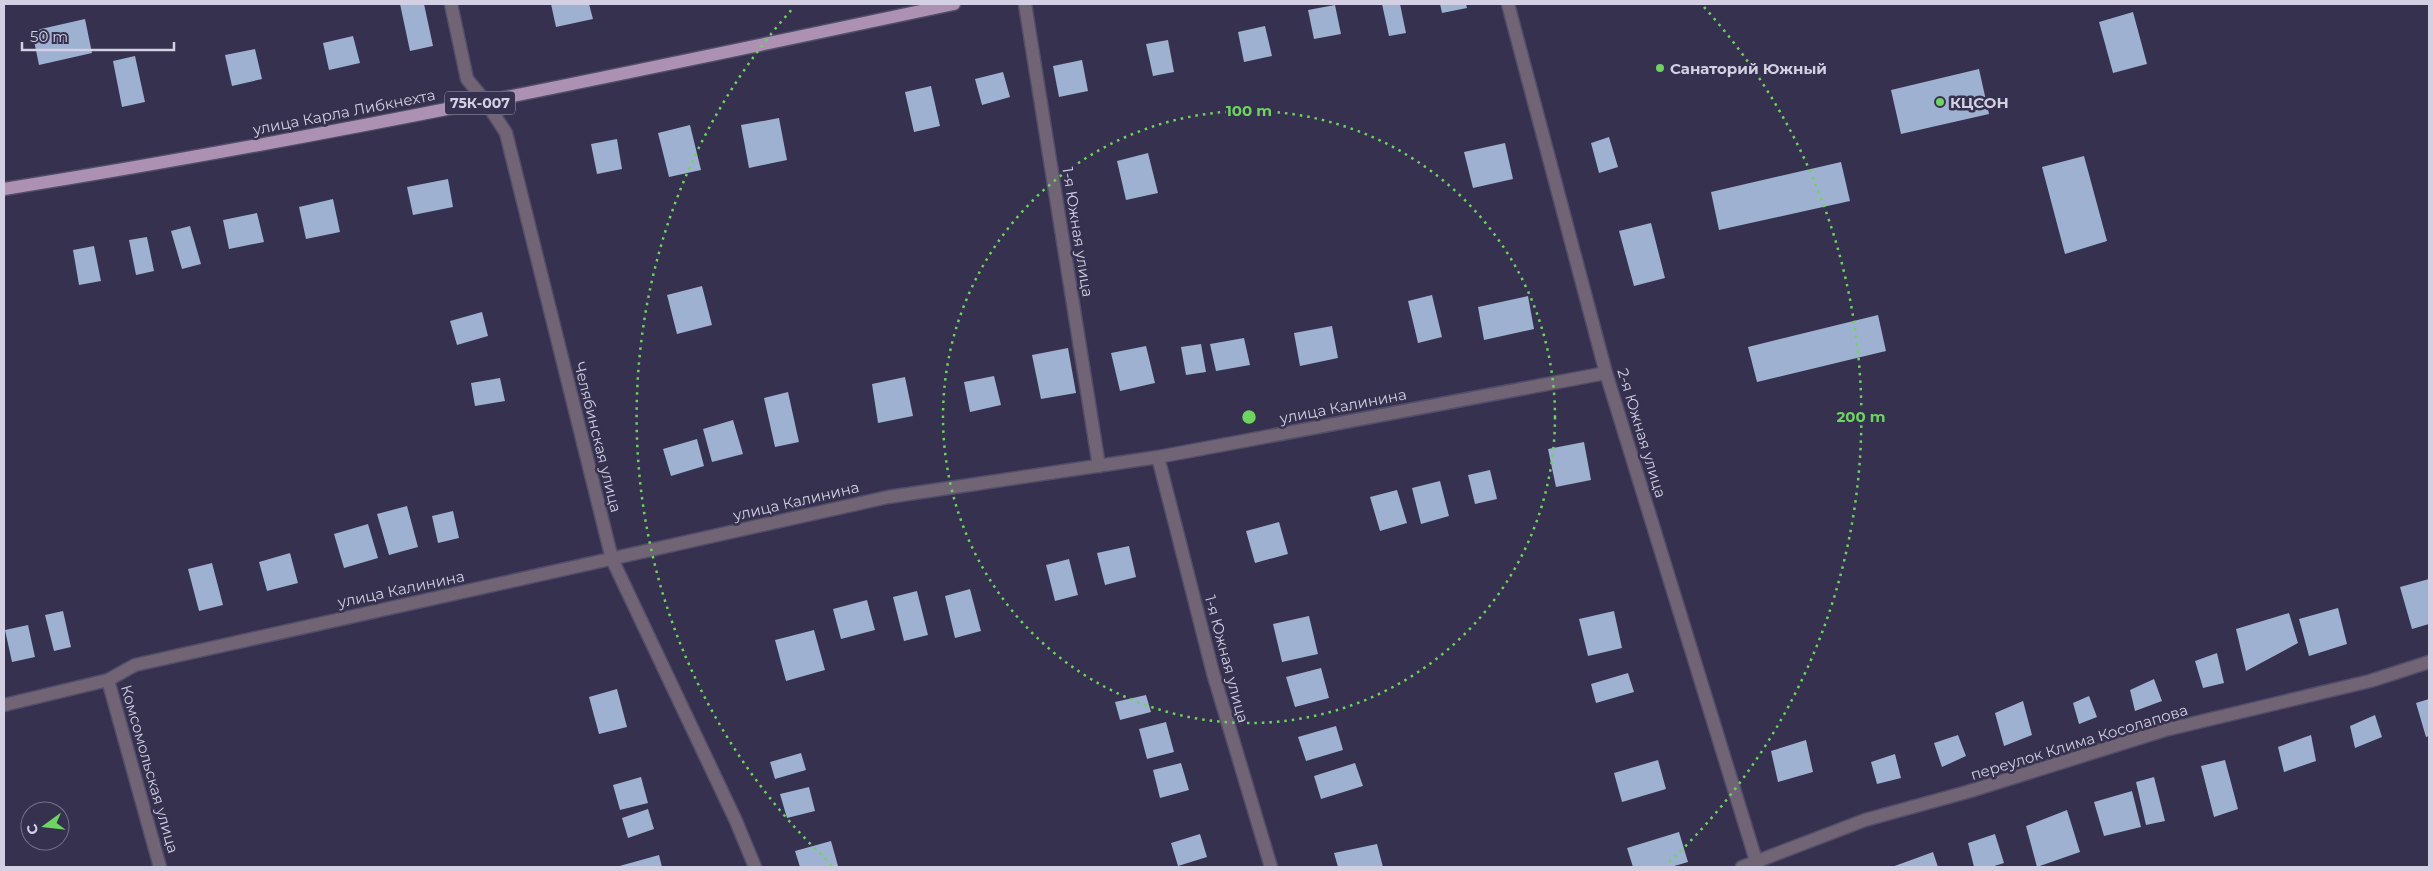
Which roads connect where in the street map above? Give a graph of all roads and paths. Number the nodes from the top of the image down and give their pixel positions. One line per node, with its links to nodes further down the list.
1 (451, 4): 5 (street, Челябинская улица)
2 (954, 4): 5 (main road, улица Карла Либкнехта / 75К-007)
3 (1025, 4): 9 (street, 1-я Южная улица)
4 (1508, 4): 7 (street, 2-я Южная улица)
5 (486, 102): 6 (main road, улица Карла Либкнехта / 75К-007); 10 (street, Челябинская улица)
6 (4, 189)
7 (1606, 373): 8 (street, улица Калинина); 14 (street, 2-я Южная улица)
8 (1158, 457): 9 (street, улица Калинина); 17 (street, 1-я Южная улица)
9 (1100, 466): 10 (street, улица Калинина)
10 (612, 559): 12 (street, улица Калинина); 16 (street, Челябинская улица)
11 (2429, 662): 14 (street, переулок Клима Косолапова)
12 (108, 680): 13 (street, улица Калинина); 15 (street, Комсомольская улица)
13 (4, 705)
14 (1757, 865): 18 (street, переулок Клима Косолапова)
15 (160, 867)
16 (755, 867)
17 (1271, 867)
18 (1742, 867)

